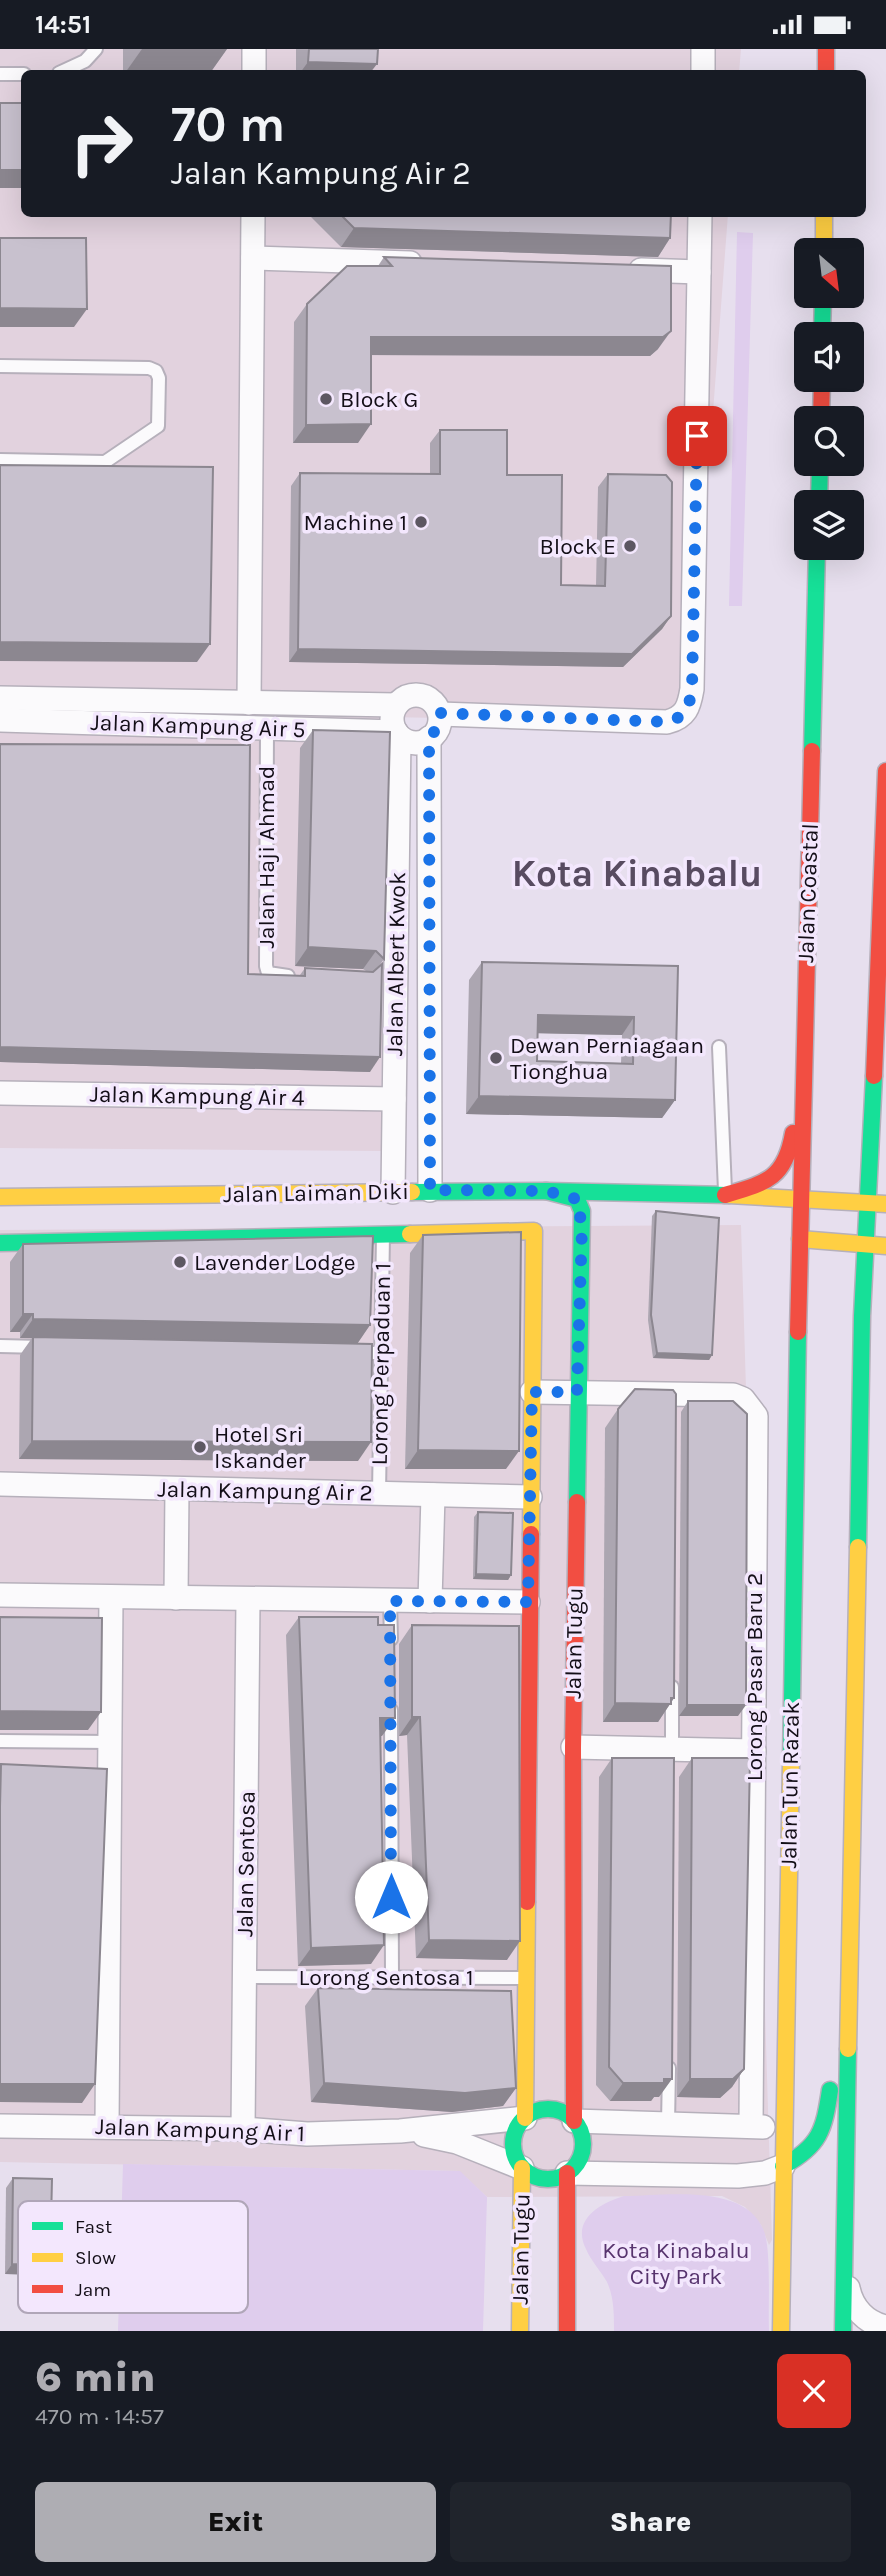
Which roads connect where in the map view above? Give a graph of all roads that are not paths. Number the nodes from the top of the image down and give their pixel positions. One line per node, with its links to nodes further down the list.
1 (96, 49): 4 (lane)
2 (254, 49): 5 (street)
3 (703, 49): 6 (street)
4 (66, 70)
5 (254, 70)
6 (703, 70)
7 (0, 74): 8 (lane)
8 (21, 74)
9 (253, 217): 13 (street)
10 (700, 217): 16 (street)
11 (824, 217): 12 (main road)
12 (824, 238)
13 (253, 258): 14 (street); 21 (street)
14 (434, 264)
15 (616, 269): 16 (street)
16 (699, 272): 23 (street)
17 (0, 366): 18 (lane)
18 (0, 460)
19 (817, 560): 33 (main road, Jalan Coastal)
20 (0, 698): 21 (street)
21 (249, 703): 22 (street)
22 (396, 705): 23 (street); 26 (street)
23 (440, 713): 27 (street)
24 (0, 720): 25 (street, Jalan Kampung Air 5)
25 (267, 728): 26 (street, Jalan Kampung Air 5); 31 (lane, Jalan Haji Ahmad)
26 (397, 734): 27 (street); 35 (street, Jalan Albert Kwok)
27 (429, 738): 36 (street, Jalan Albert Kwok)
28 (886, 771): 29 (main road)
29 (882, 894): 30 (main road); 42 (main road)
30 (886, 951)
31 (299, 976)
32 (719, 1047): 39 (lane)
33 (803, 1055): 39 (main road); 41 (main road, Jalan Coastal)
34 (0, 1093): 35 (street, Jalan Kampung Air 4)
35 (394, 1100): 38 (street, Jalan Albert Kwok)
36 (430, 1190): 37 (main road, Jalan Laiman Diki); 38 (main road, Jalan Laiman Diki)
37 (546, 1191): 39 (main road, Jalan Laiman Diki); 57 (main road, Jalan Tugu)
38 (393, 1192): 40 (main road, Jalan Laiman Diki)
39 (725, 1195): 41 (main road, Jalan Laiman Diki)
40 (0, 1197)
41 (800, 1198): 42 (main road, Jalan Laiman Diki); 46 (main road, Jalan Coastal)
42 (869, 1204): 43 (main road, Jalan Laiman Diki); 48 (main road)
43 (886, 1204)
44 (508, 1230): 45 (main road, Jalan Laiman Diki); 56 (main road, Jalan Tugu)
45 (383, 1235): 47 (main road, Jalan Laiman Diki); 55 (lane, Lorong Perpaduan 1)
46 (800, 1238): 48 (main road); 89 (main road, Jalan Tun Razak)
47 (0, 1243)
48 (868, 1246): 49 (main road); 51 (main road)
49 (886, 1246)
50 (876, 1298): 51 (main road)
51 (862, 1316): 78 (main road)
52 (0, 1346): 53 (lane)
53 (54, 1347)
54 (340, 1353): 55 (lane)
55 (381, 1353): 60 (lane, Lorong Perpaduan 1)
56 (532, 1392): 57 (street, Lorong Pasar Baru 2); 62 (main road, Jalan Tugu)
57 (577, 1392): 75 (main road, Jalan Tugu); 76 (street, Lorong Pasar Baru 2)
58 (0, 1485): 59 (street, Jalan Kampung Air 2)
59 (177, 1489): 60 (street, Jalan Kampung Air 2); 65 (street)
60 (379, 1494): 61 (street, Jalan Kampung Air 2)
61 (433, 1495): 62 (street, Jalan Kampung Air 2); 68 (street)
62 (530, 1497): 69 (main road, Jalan Tugu)
63 (0, 1595): 64 (street)
64 (111, 1597): 65 (street); 74 (street)
65 (176, 1598): 66 (street)
66 (248, 1598): 67 (street); 79 (street, Jalan Sentosa)
67 (390, 1601): 68 (street); 70 (lane)
68 (430, 1601): 69 (street)
69 (528, 1602): 81 (main road, Jalan Tugu)
70 (391, 1657)
71 (672, 1667): 77 (lane)
72 (391, 1698): 80 (lane)
73 (0, 1741): 74 (lane)
74 (110, 1742): 88 (street)
75 (573, 1747): 77 (street); 84 (main road, Jalan Tugu)
76 (754, 1751): 77 (street); 87 (street, Lorong Pasar Baru 2)
77 (672, 1756)
78 (849, 1946): 92 (main road); 95 (main road)
79 (244, 1977): 80 (lane, Lorong Sentosa 1); 90 (street, Jalan Sentosa)
80 (392, 1977): 81 (lane, Lorong Sentosa 1)
81 (527, 1978): 83 (main road, Jalan Tugu)
82 (669, 2055): 85 (lane)
83 (525, 2117): 84 (main road); 91 (street, Jalan Kampung Air 1); 93 (main road)
84 (574, 2120): 85 (street); 94 (main road)
85 (668, 2124): 87 (street)
86 (0, 2126): 88 (street, Jalan Kampung Air 1)
87 (751, 2126): 89 (street)
88 (107, 2127): 90 (street, Jalan Kampung Air 1)
89 (784, 2127): 92 (main road, Jalan Tun Razak)
90 (243, 2129): 91 (street, Jalan Kampung Air 1)
91 (400, 2131): 93 (street, Jalan Kampung Air 1)
92 (783, 2166): 94 (street); 99 (main road, Jalan Tun Razak)
93 (522, 2168): 94 (main road); 97 (main road, Jalan Tugu)
94 (567, 2173): 98 (main road, Jalan Tugu)
95 (845, 2268): 96 (street); 100 (main road)
96 (886, 2327)
97 (520, 2331)
98 (567, 2331)
99 (781, 2331)
100 (843, 2331)

